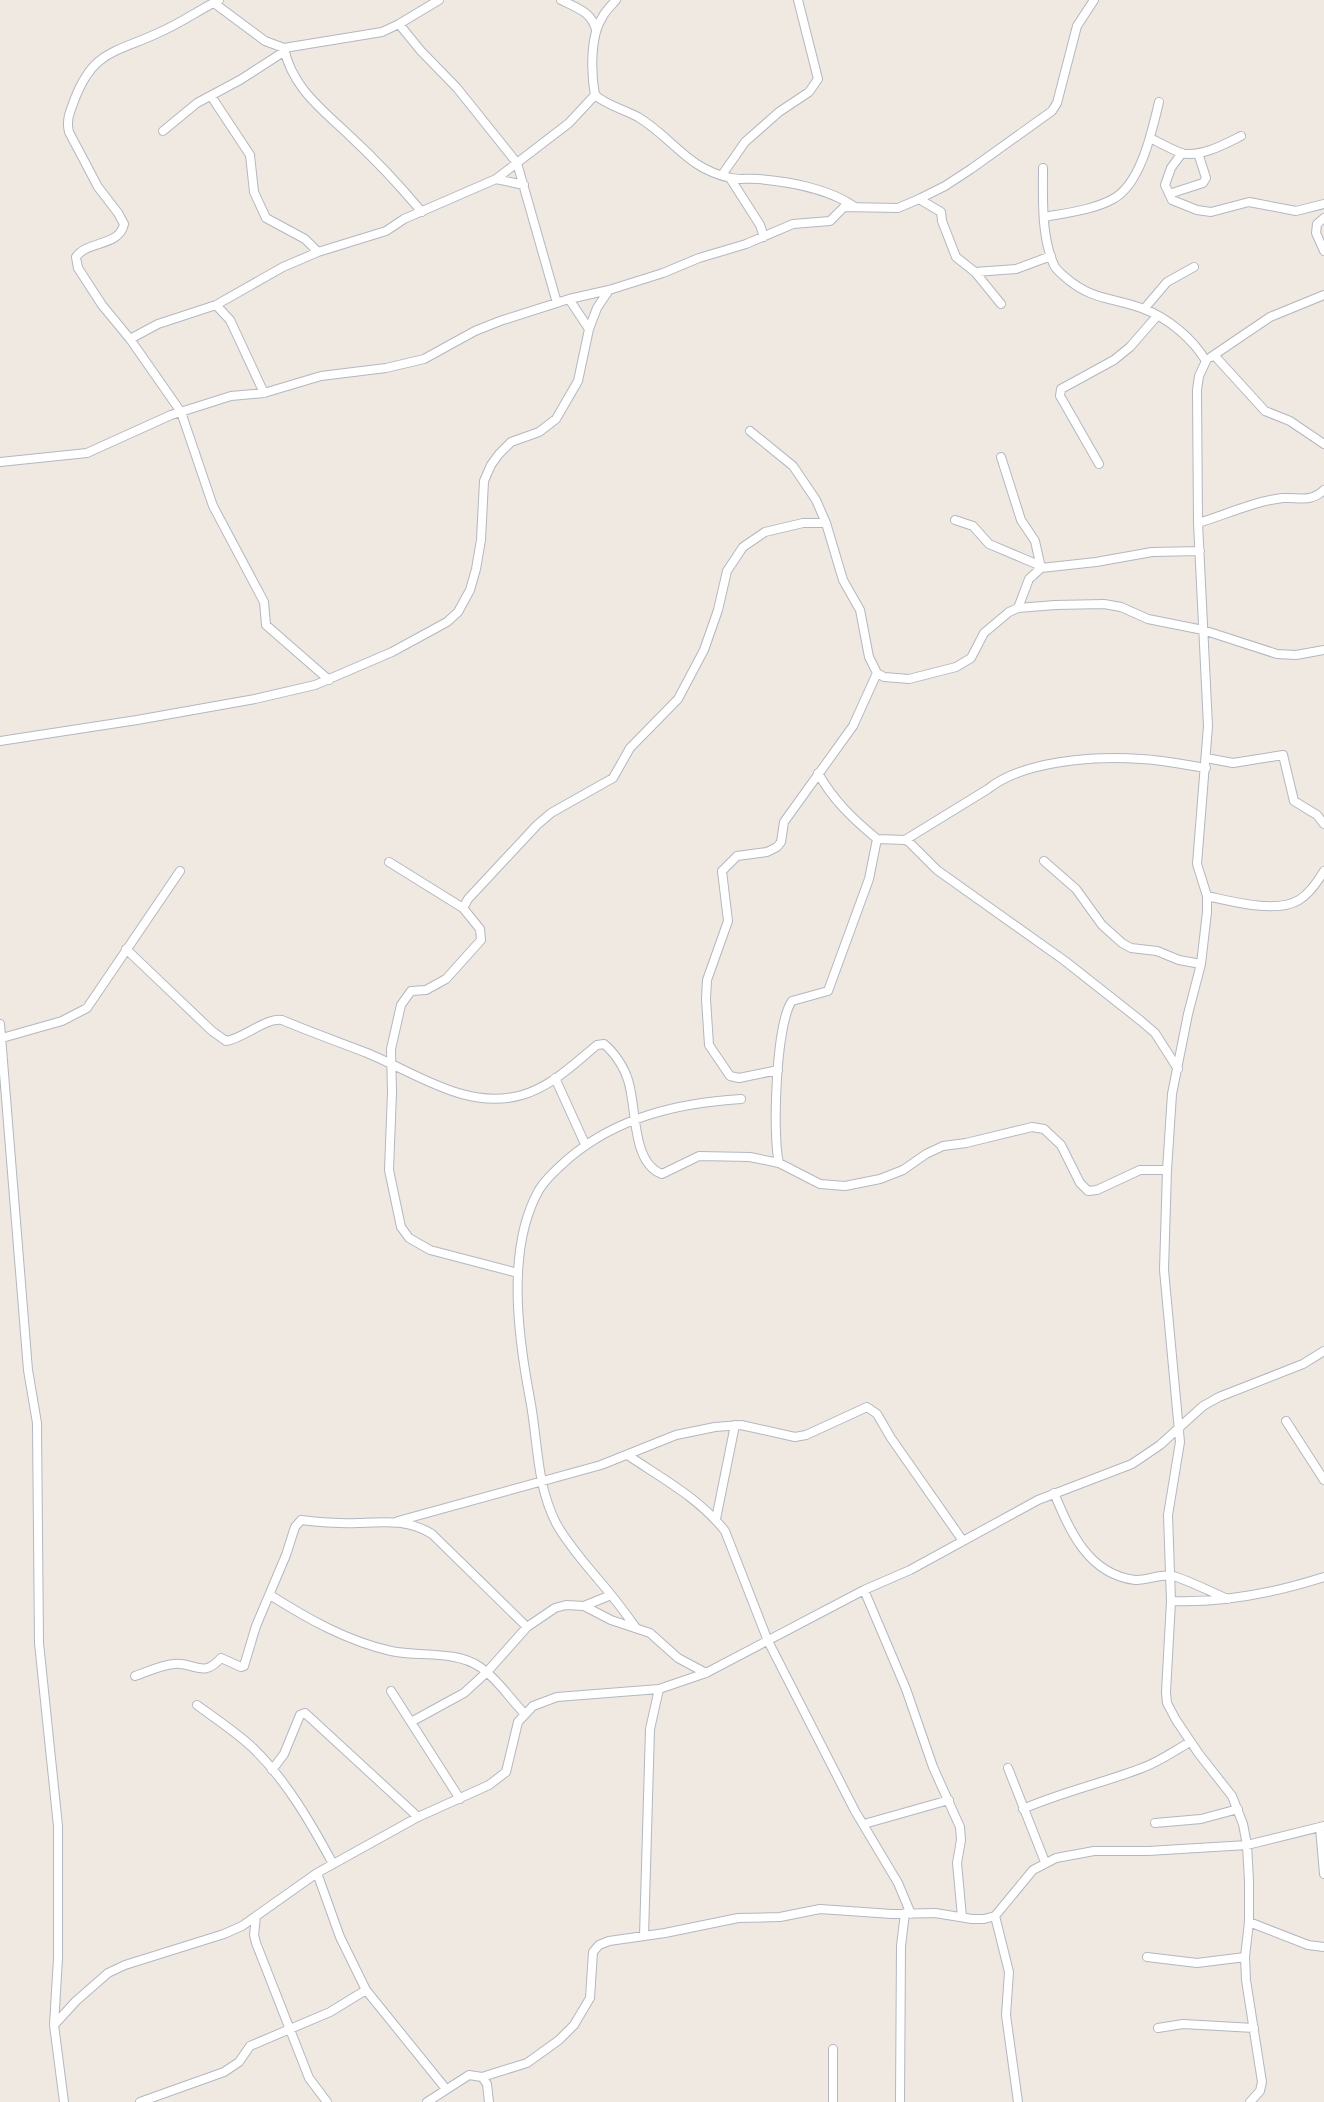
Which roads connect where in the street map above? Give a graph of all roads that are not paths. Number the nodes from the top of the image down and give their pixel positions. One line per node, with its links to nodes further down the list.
1 (439, 0): 7 (street)
2 (561, 0): 8 (street)
3 (616, 0): 8 (street)
4 (798, 0): 20 (street)
5 (1094, 0): 24 (street)
6 (217, 1): 9 (street); 45 (street)
7 (399, 24): 9 (street); 18 (street)
8 (596, 30): 10 (street)
9 (284, 50): 11 (street); 27 (street)
10 (595, 95): 18 (street); 20 (street)
11 (211, 96): 13 (street); 32 (street)
12 (1159, 102): 15 (street)
13 (163, 131)
14 (1241, 136): 17 (street)
15 (1150, 138): 16 (street); 28 (street)
16 (1182, 153): 17 (street); 23 (street)
17 (1198, 153): 23 (street)
18 (517, 163): 21 (street); 22 (street)
19 (1043, 168): 28 (street)
20 (726, 176): 26 (street); 30 (street)
21 (496, 179): 22 (street); 27 (street)
22 (524, 185): 39 (street)
23 (1169, 194): 25 (street)
24 (919, 199): 26 (street); 35 (street)
25 (1324, 204)
26 (855, 207): 30 (street)
27 (422, 212): 32 (street)
28 (1044, 217): 33 (street)
29 (1324, 218): 31 (street)
30 (764, 237): 36 (street)
31 (1324, 251)
32 (318, 252): 41 (street)
33 (1051, 256): 35 (street); 42 (street)
34 (1194, 267): 42 (street)
35 (975, 272): 40 (street)
36 (609, 290): 38 (street); 44 (street)
37 (1324, 295): 46 (street)
38 (569, 299): 39 (street); 44 (street)
39 (557, 303): 48 (street)
40 (1001, 304)
41 (216, 305): 45 (street); 48 (street)
42 (1144, 309): 43 (street)
43 (1157, 316): 47 (street); 54 (street)
44 (589, 329): 65 (street)
45 (130, 339): 49 (street)
46 (1214, 355): 47 (street); 51 (street)
47 (1206, 361): 58 (street)
48 (264, 393): 49 (street)
49 (181, 412): 53 (street); 65 (street)
50 (750, 430): 57 (street)
51 (1324, 444)
52 (1001, 457): 60 (street)
53 (0, 462)
54 (1099, 464)
55 (1324, 490): 58 (street)
56 (955, 520): 60 (street)
57 (826, 523): 64 (street); 78 (street)
58 (1198, 523): 59 (street)
59 (1200, 551): 60 (street); 62 (street)
60 (1041, 567): 61 (street)
61 (1018, 608): 62 (street); 64 (street)
62 (1203, 629): 63 (street); 67 (street)
63 (1324, 650)
64 (877, 673): 69 (street)
65 (329, 680): 66 (street)
66 (0, 741)
67 (1206, 758): 68 (street); 70 (street)
68 (1206, 768): 72 (street); 77 (street)
69 (818, 773): 71 (street); 85 (street)
70 (1324, 824)
71 (877, 839): 72 (street); 85 (street)
72 (905, 840): 84 (street)
73 (1044, 861): 80 (street)
74 (389, 862): 78 (street)
75 (180, 871): 79 (street)
76 (1324, 871): 77 (street)
77 (1207, 896): 80 (street)
78 (463, 908): 83 (street)
79 (126, 949): 82 (street); 83 (street)
80 (1200, 964): 84 (street)
81 (0, 1024): 82 (street)
82 (2, 1038): 149 (street)
83 (391, 1063): 86 (street); 92 (street)
84 (1178, 1069): 91 (street)
85 (778, 1070): 90 (street)
86 (555, 1078): 88 (street); 89 (street)
87 (741, 1099): 88 (street)
88 (635, 1118): 89 (street); 90 (street)
89 (585, 1144): 92 (street)
90 (779, 1163): 91 (street)
91 (1167, 1170): 95 (street)
92 (518, 1273): 99 (street)
93 (1324, 1350): 95 (street)
94 (1286, 1421): 98 (street)
95 (1180, 1425): 100 (street); 104 (street)
96 (734, 1426): 97 (street); 101 (street); 103 (street)
97 (629, 1456): 99 (street); 101 (street)
98 (1324, 1480)
99 (540, 1482): 102 (street); 107 (street)
100 (1054, 1493): 103 (street); 104 (street)
101 (716, 1519): 114 (street)
102 (398, 1521): 108 (street); 112 (street)
103 (963, 1541): 106 (street)
104 (1171, 1576): 109 (street); 110 (street)
105 (1324, 1577): 109 (street)
106 (864, 1590): 114 (street); 127 (street)
107 (611, 1594): 111 (street); 113 (street)
108 (270, 1595): 115 (street); 117 (street)
109 (1228, 1599): 110 (street)
110 (1171, 1601): 123 (street)
111 (584, 1606): 112 (street); 113 (street)
112 (527, 1627): 115 (street)
113 (636, 1628): 116 (street)
114 (768, 1641): 116 (street); 132 (street)
115 (487, 1672): 121 (street); 122 (street)
116 (706, 1674): 118 (street)
117 (135, 1676)
118 (659, 1689): 121 (street); 144 (street)
119 (391, 1691): 122 (street)
120 (197, 1705): 125 (street)
121 (524, 1713): 126 (street)
122 (411, 1722): 126 (street)
123 (1190, 1742): 128 (street); 129 (street)
124 (1008, 1768): 128 (street)
125 (272, 1770): 130 (street); 136 (street)
126 (460, 1799): 130 (street)
127 (949, 1800): 132 (street); 142 (street)
128 (1023, 1809): 135 (street)
129 (1238, 1810): 131 (street); 134 (street)
130 (418, 1817): 136 (street)
131 (1156, 1823)
132 (864, 1825): 139 (street)
133 (1322, 1826): 134 (street); 138 (street)
134 (1247, 1845): 135 (street); 143 (street)
135 (1045, 1862): 141 (street)
136 (333, 1864): 137 (street)
137 (317, 1872): 140 (street); 148 (street)
138 (1324, 1874)
139 (908, 1913): 142 (street); 144 (street); 164 (street)
140 (256, 1916): 149 (street); 152 (street)
141 (995, 1916): 142 (street); 165 (street)
142 (962, 1917)
143 (1249, 1922): 145 (street); 147 (street)
144 (643, 1936): 154 (street)
145 (1324, 1947)
146 (1146, 1957): 147 (street)
147 (1245, 1957): 151 (street)
148 (366, 1990): 152 (street); 155 (street)
149 (54, 2025): 158 (street)
150 (1158, 2028): 151 (street)
151 (1254, 2028): 157 (street)
152 (290, 2030): 156 (street); 160 (street)
153 (833, 2049): 163 (street)
154 (482, 2077): 155 (street); 162 (street)
155 (446, 2089): 161 (street)
156 (151, 2100): 159 (street)
157 (1254, 2101)
158 (64, 2102)
159 (140, 2102)
160 (327, 2102)
161 (428, 2102)
162 (489, 2102)
163 (833, 2102)
164 (900, 2102)
165 (1018, 2102)

